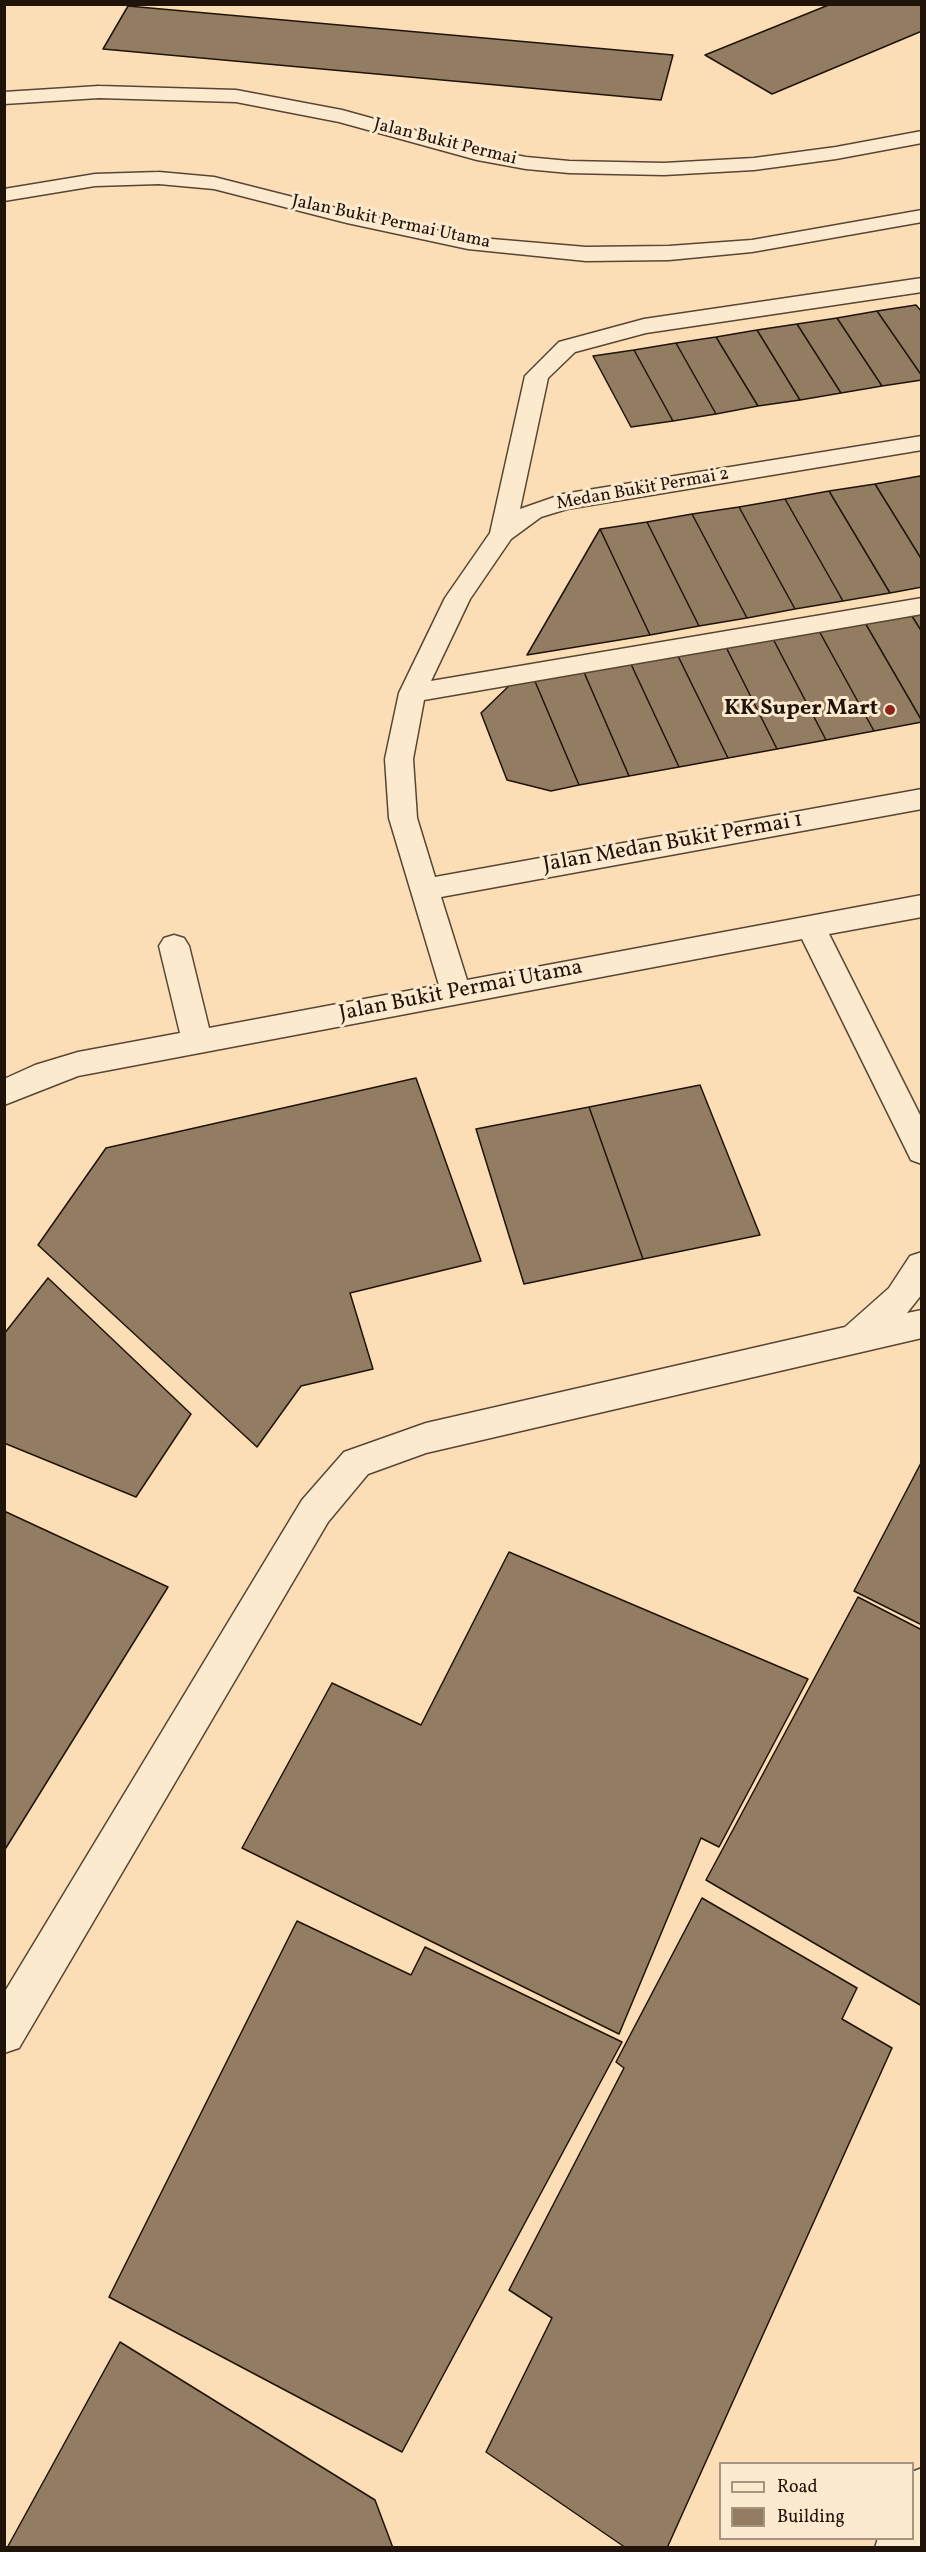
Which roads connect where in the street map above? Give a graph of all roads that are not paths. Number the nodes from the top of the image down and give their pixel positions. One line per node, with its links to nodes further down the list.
1 (4, 98): 2 (street, Jalan Bukit Permai)
2 (921, 137)
3 (4, 195): 4 (street, Jalan Bukit Permai Utama)
4 (921, 216)
5 (921, 285): 7 (street)
6 (921, 443): 7 (street, Medan Bukit Permai 2)
7 (502, 533): 9 (street, Medan Bukit Permai 2)
8 (921, 606): 9 (street)
9 (412, 693): 11 (street, Medan Bukit Permai 2)
10 (921, 799): 11 (street, Jalan Medan Bukit Permai 1)
11 (425, 889): 15 (street, Medan Bukit Permai 2)
12 (921, 906): 13 (street, Jalan Bukit Permai Utama)
13 (811, 928): 15 (street, Jalan Bukit Permai Utama); 18 (street)
14 (174, 946): 16 (street)
15 (456, 992): 16 (street, Jalan Bukit Permai Utama)
16 (197, 1041): 17 (street, Jalan Bukit Permai Utama)
17 (4, 1094)
18 (921, 1151)
19 (921, 1266): 21 (street)
20 (921, 1324): 21 (street)
21 (855, 1338): 22 (street)
22 (4, 2033)
23 (921, 2491): 24 (street)
24 (914, 2508)

